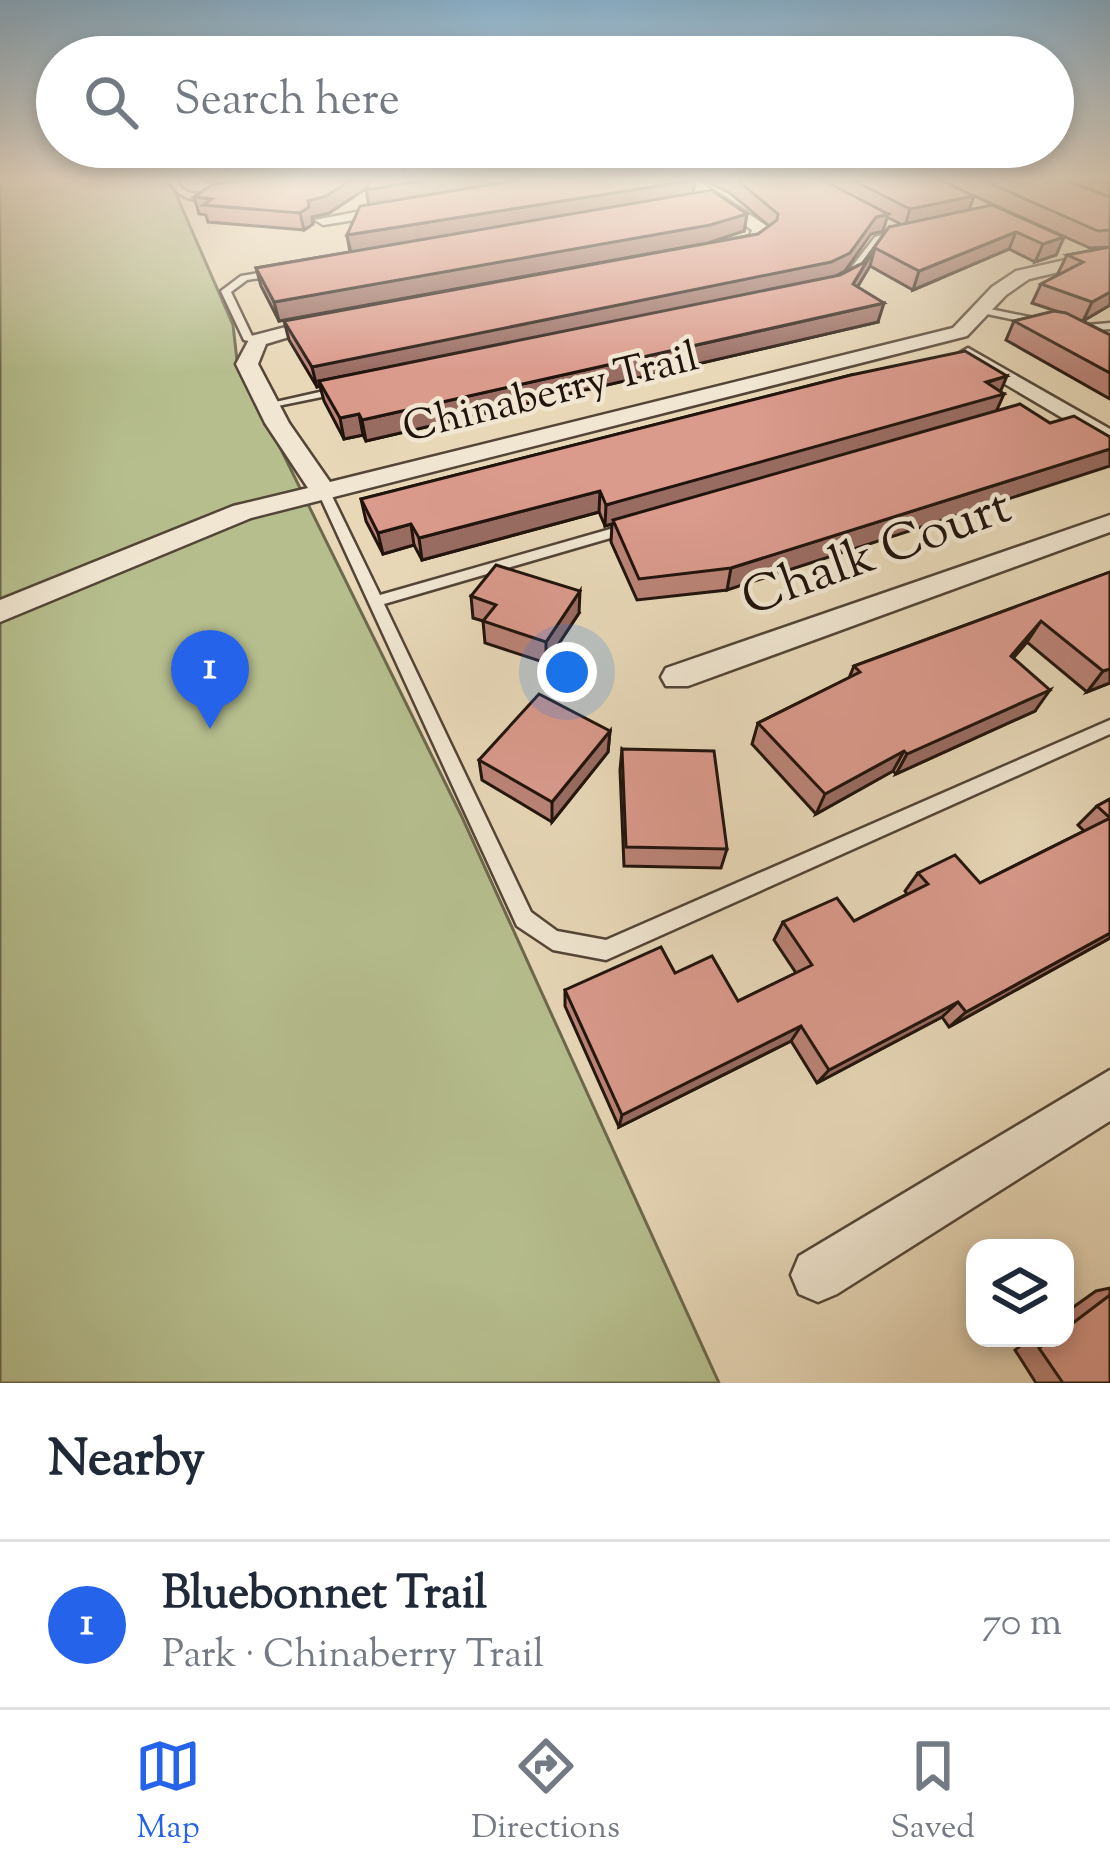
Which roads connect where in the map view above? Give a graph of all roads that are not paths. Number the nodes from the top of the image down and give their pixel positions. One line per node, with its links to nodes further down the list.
1 (749, 243): 4 (street)
2 (875, 243): 7 (lane)
3 (1054, 243): 5 (street)
4 (709, 252)
5 (1099, 257): 8 (street, Chinaberry Trail)
6 (291, 270): 13 (lane)
7 (831, 287)
8 (985, 311): 11 (lane); 12 (street, Chinaberry Trail)
9 (341, 320): 13 (street)
10 (1110, 326): 11 (lane)
11 (1076, 329): 14 (lane)
12 (940, 338): 17 (street); 18 (street, Chinaberry Trail)
13 (258, 340): 16 (street)
14 (1108, 344)
15 (362, 386): 16 (lane)
16 (268, 405): 18 (street)
17 (1110, 439)
18 (324, 492): 21 (lane); 22 (street, Chinaberry Trail)
19 (651, 522): 21 (lane)
20 (1110, 523): 23 (street, Chalk Court)
21 (376, 601): 24 (lane)
22 (0, 611)
23 (677, 677)
24 (1110, 727)
25 (1110, 1094): 26 (street)
26 (818, 1275)

